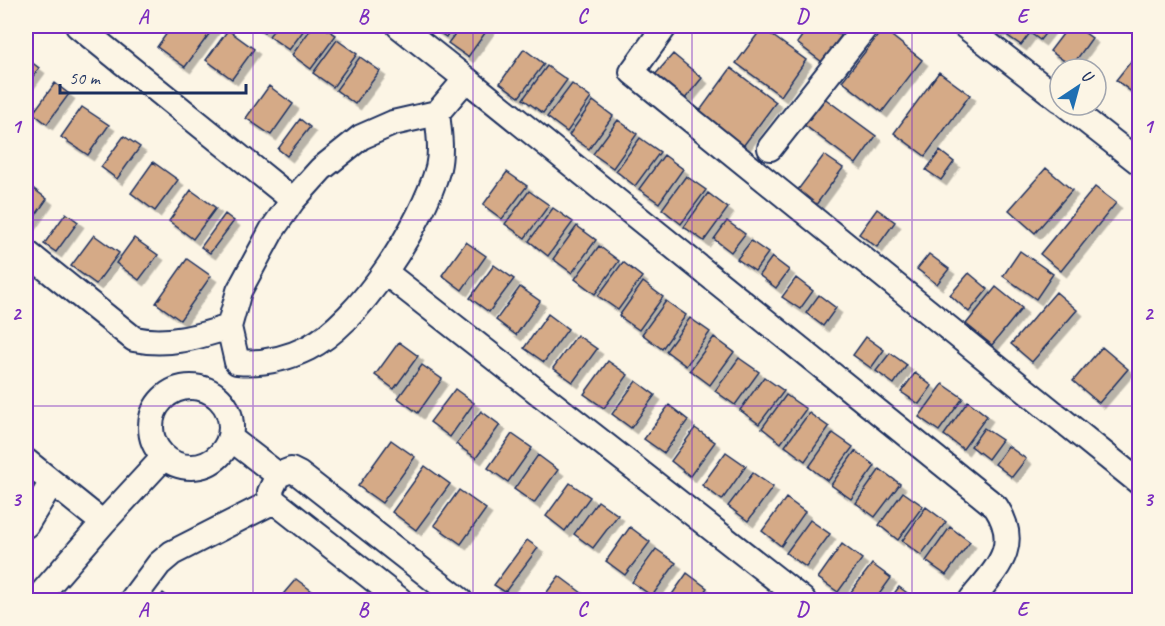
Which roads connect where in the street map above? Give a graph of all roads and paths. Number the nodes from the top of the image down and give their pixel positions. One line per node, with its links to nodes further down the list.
1 (78, 26): 12 (street)
2 (399, 26): 6 (street)
3 (665, 26): 23 (street)
4 (866, 26): 10 (street)
5 (965, 26): 7 (street)
6 (466, 79): 8 (street); 32 (street)
7 (1048, 91)
8 (436, 113): 12 (street); 14 (street)
9 (1081, 117): 11 (street)
10 (770, 148)
11 (1140, 163)
12 (293, 200): 15 (street)
13 (26, 252): 15 (street)
14 (386, 273): 16 (street); 31 (street)
15 (230, 327): 16 (street)
16 (237, 362): 17 (street)
17 (216, 396): 18 (street); 19 (street)
18 (230, 438): 19 (street); 21 (street)
19 (164, 457): 25 (street)
20 (26, 461): 22 (street)
21 (278, 475): 24 (street); 27 (street)
22 (52, 482): 25 (street); 26 (street)
23 (1140, 483)
24 (274, 501): 29 (street); 30 (street)
25 (103, 523): 28 (street)
26 (26, 525)
27 (445, 596)
28 (36, 600)
29 (132, 600)
30 (400, 600)
31 (803, 600)
32 (971, 600)

